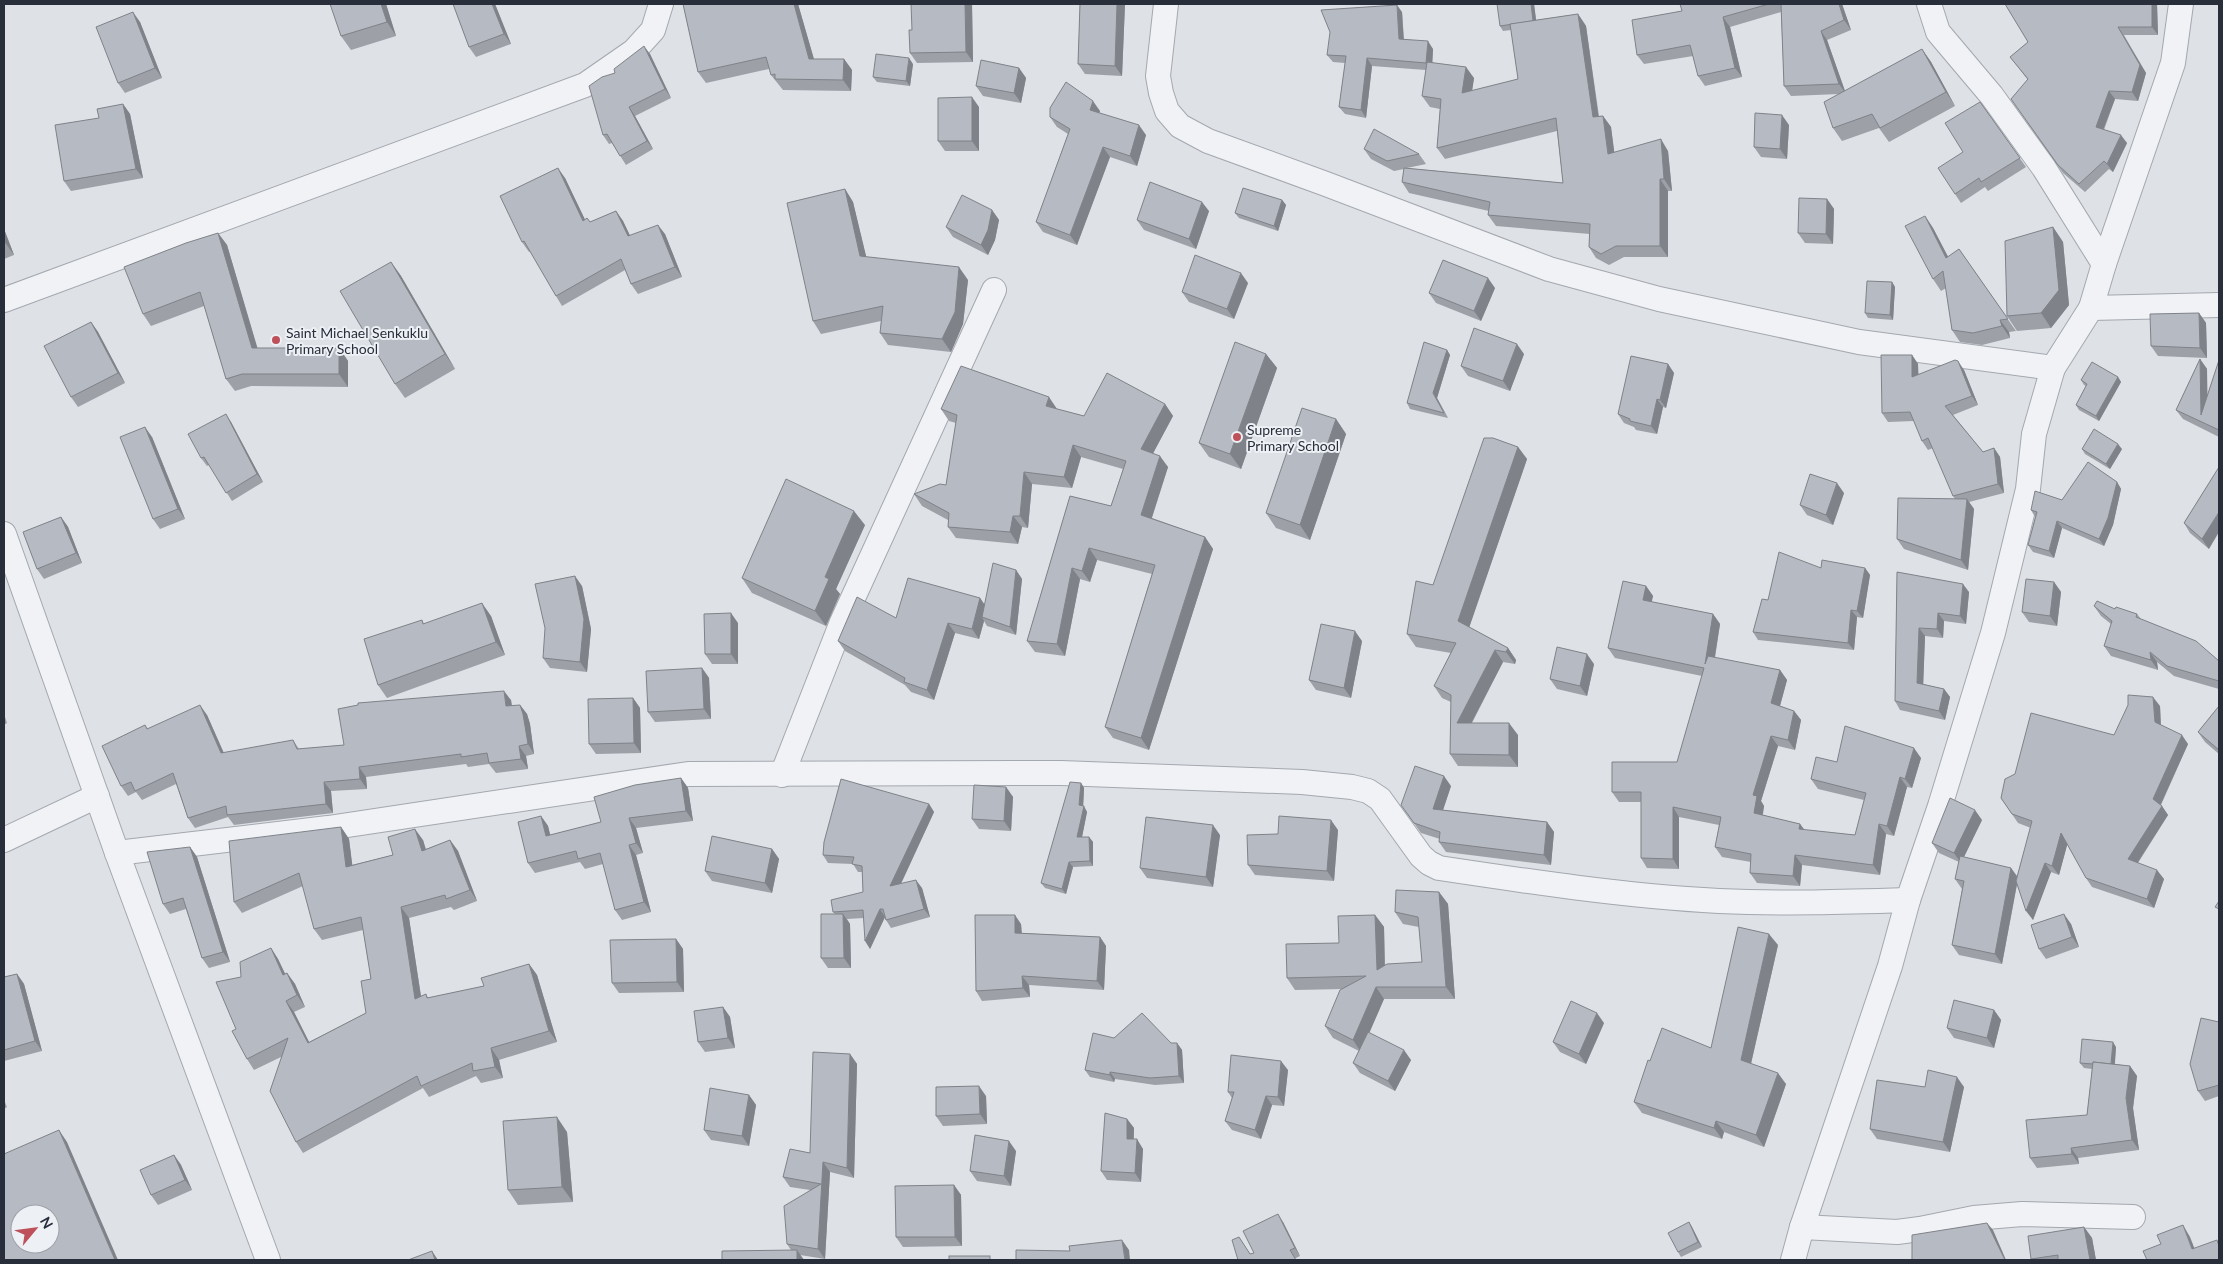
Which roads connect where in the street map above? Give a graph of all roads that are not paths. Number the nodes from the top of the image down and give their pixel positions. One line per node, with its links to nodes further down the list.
1 (661, 4): 7 (street)
2 (1166, 4): 10 (street)
3 (1929, 4): 5 (street)
4 (2181, 4): 5 (street)
5 (2104, 264): 9 (street)
6 (994, 290): 12 (street)
7 (4, 300)
8 (2219, 305): 9 (street)
9 (2091, 308): 10 (street)
10 (2053, 368): 16 (street)
11 (4, 534): 13 (street)
12 (782, 774): 15 (street); 16 (street)
13 (97, 796): 14 (street); 15 (street)
14 (4, 840)
15 (117, 852): 19 (street)
16 (1908, 900): 18 (street)
17 (2132, 1217): 18 (street)
18 (1802, 1227): 20 (street)
19 (268, 1260)
20 (1793, 1260)

